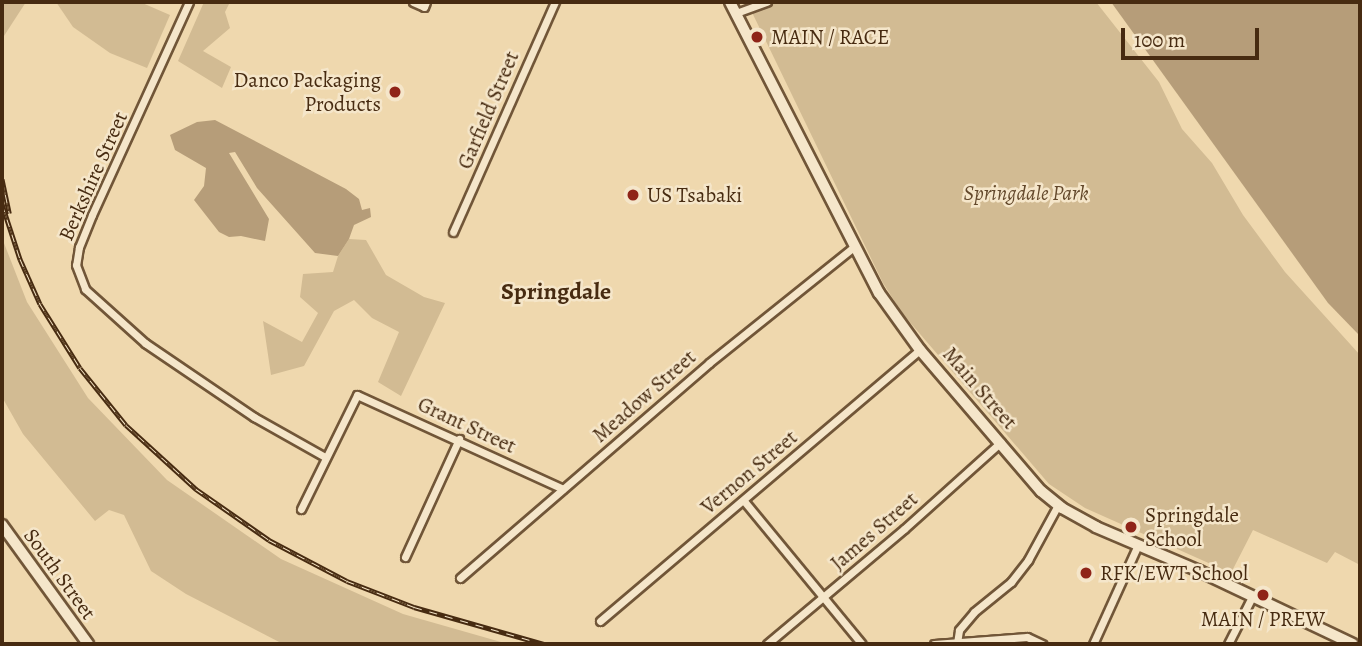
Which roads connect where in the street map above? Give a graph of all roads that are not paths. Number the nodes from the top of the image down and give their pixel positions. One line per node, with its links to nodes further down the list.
1 (189, 2): 13 (street, Berkshire Street)
2 (412, 2): 6 (street)
3 (555, 2): 8 (street, Garfield Street)
4 (730, 2): 7 (main road, Main Street)
5 (767, 2): 7 (street)
6 (425, 4)
7 (736, 13): 9 (main road, Main Street)
8 (453, 232)
9 (855, 246): 10 (main road, Main Street); 14 (street, Meadow Street)
10 (920, 350): 12 (main road, Main Street); 15 (street, Vernon Street)
11 (459, 439): 13 (street, Grant Street); 14 (street, Grant Street); 20 (street)
12 (1001, 442): 16 (main road, Main Street); 23 (street, James Street)
13 (325, 457): 17 (street)
14 (563, 489): 21 (street, Meadow Street)
15 (744, 500): 23 (street); 24 (street, Vernon Street)
16 (1058, 505): 19 (main road, Main Street); 25 (street)
17 (301, 509)
18 (2, 526): 26 (main road, South Street)
19 (1138, 545): 22 (main road, Main Street); 31 (street)
20 (405, 557)
21 (460, 578)
22 (1253, 595): 32 (street); 33 (main road, Main Street)
23 (824, 598): 27 (street, James Street); 28 (street)
24 (600, 621)
25 (957, 643): 29 (street); 30 (street)
26 (88, 644)
27 (768, 644)
28 (862, 644)
29 (934, 644)
30 (1042, 644)
31 (1093, 644)
32 (1228, 644)
33 (1353, 644)

